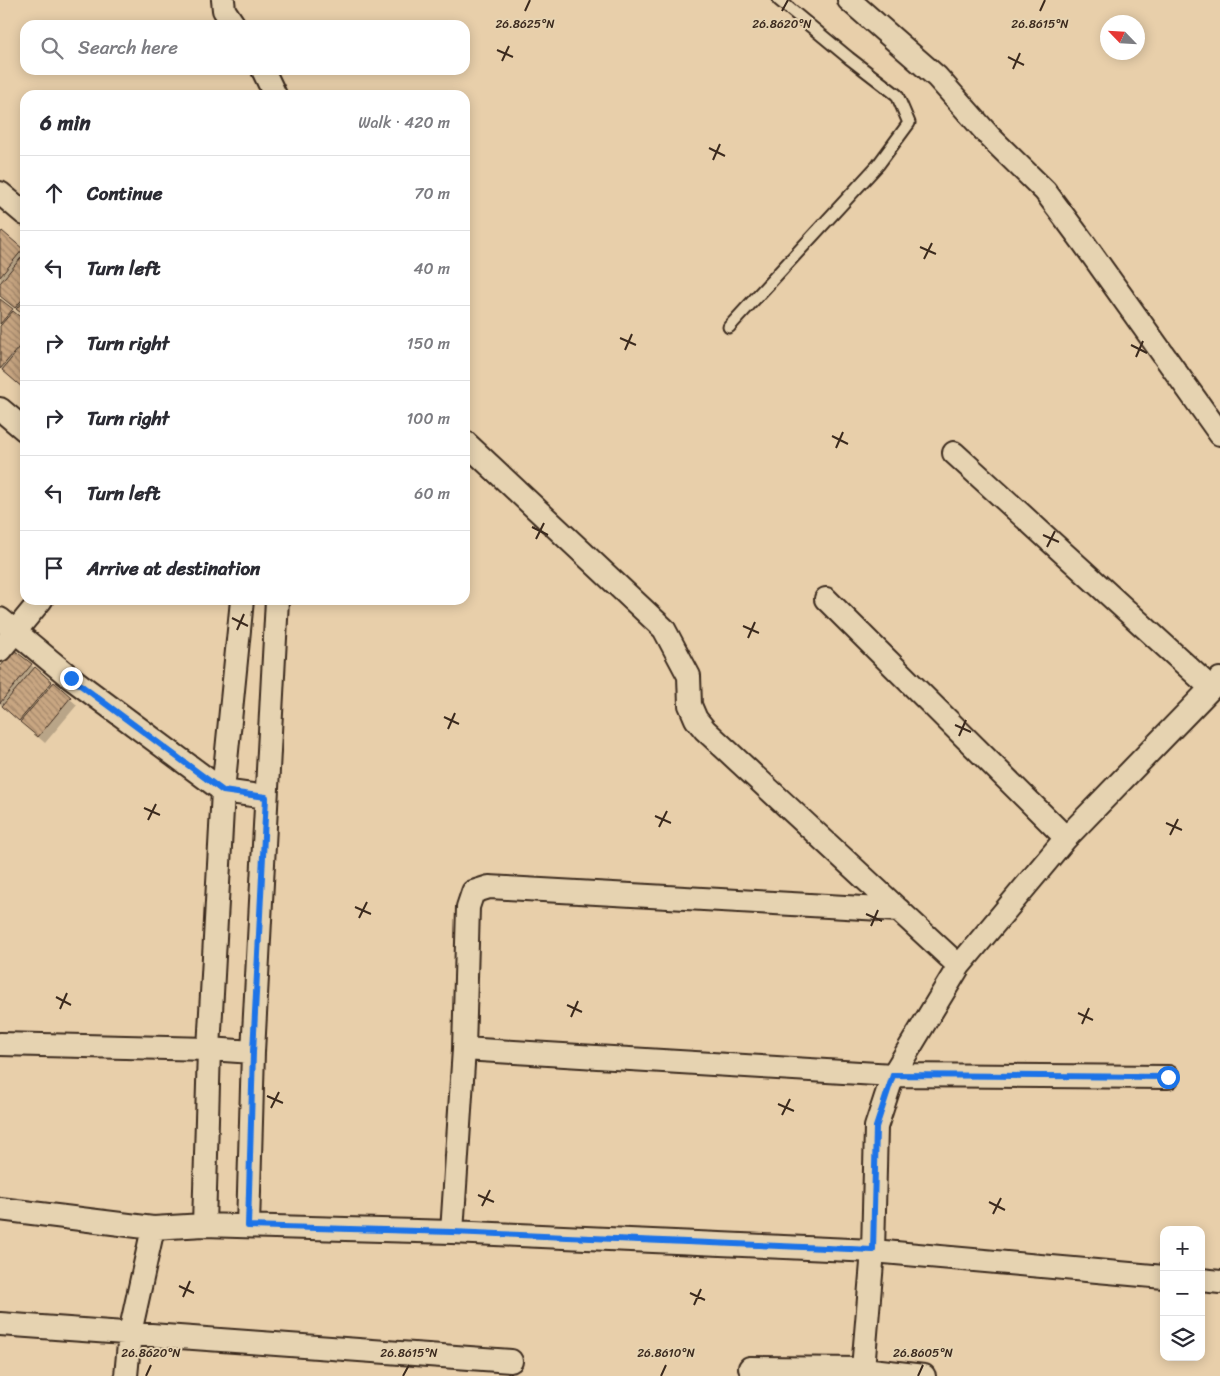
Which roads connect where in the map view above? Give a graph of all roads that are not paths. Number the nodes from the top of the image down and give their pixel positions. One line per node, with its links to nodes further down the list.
1 (223, 0): 4 (street)
2 (779, 0): 9 (lane)
3 (848, 0): 12 (street)
4 (231, 20)
5 (265, 75): 6 (street)
6 (273, 90)
7 (0, 193): 8 (street)
8 (20, 210)
9 (729, 327)
10 (0, 409): 11 (street)
11 (20, 426)
12 (1220, 434)
13 (470, 447): 25 (street)
14 (954, 452): 21 (street)
15 (826, 599): 24 (street)
16 (34, 605): 19 (street)
17 (242, 605): 22 (street)
18 (277, 605): 23 (street)
19 (8, 625): 20 (street); 22 (street)
20 (0, 650)
21 (1215, 684): 24 (street)
22 (223, 791): 23 (street); 28 (street)
23 (266, 797): 30 (street)
24 (1066, 838): 26 (street)
25 (899, 910): 26 (street); 29 (street)
26 (959, 966): 31 (street)
27 (0, 1044): 28 (street)
28 (209, 1048): 30 (street); 34 (street)
29 (464, 1049): 31 (street); 37 (street)
30 (253, 1052): 35 (street)
31 (893, 1075): 32 (street); 38 (street)
32 (1168, 1077)
33 (0, 1208): 36 (street)
34 (204, 1225): 35 (street); 36 (street)
35 (248, 1226): 37 (street)
36 (153, 1228): 43 (street)
37 (452, 1232): 38 (street)
38 (873, 1250): 39 (street); 46 (street)
39 (1160, 1277)
40 (1205, 1280): 41 (street)
41 (1220, 1282)
42 (0, 1324): 43 (street)
43 (130, 1333): 44 (street); 47 (street)
44 (511, 1361)
45 (750, 1368): 46 (street)
46 (862, 1369): 48 (street)
47 (126, 1376)
48 (924, 1376)

